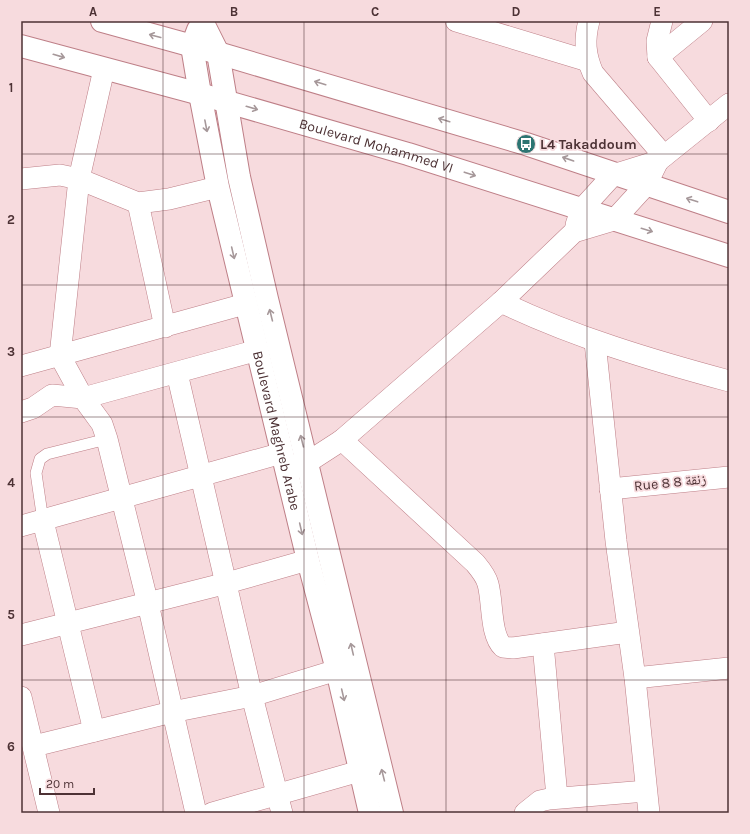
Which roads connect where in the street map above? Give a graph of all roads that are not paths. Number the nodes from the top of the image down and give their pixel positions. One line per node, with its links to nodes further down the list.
1 (102, 21): 9 (street, one-way to 1)
2 (202, 21): 9 (street); 10 (street, Boulevard Maghreb Arabe)
3 (456, 21): 7 (street)
4 (589, 21): 12 (street)
5 (662, 21): 11 (street)
6 (702, 21): 11 (street)
7 (493, 26): 12 (street)
8 (21, 46): 13 (street, Boulevard Mohammed VI, one-way to 13)
9 (192, 46): 10 (street); 14 (street, Boulevard Maghreb Arabe)
10 (218, 53): 15 (street, Boulevard Maghreb Arabe); 19 (street, one-way to 10)
11 (658, 57): 17 (street)
12 (588, 61): 18 (street)
13 (104, 69): 14 (street, Boulevard Mohammed VI); 20 (street)
14 (200, 94): 15 (street, Boulevard Mohammed VI); 23 (street, Boulevard Maghreb Arabe, one-way to 23)
15 (226, 101): 25 (street, Boulevard Mohammed VI, one-way to 25); 44 (street, Boulevard Maghreb Arabe, one-way to 15)
16 (729, 104): 17 (street)
17 (709, 121): 18 (street)
18 (661, 159): 19 (street); 22 (street)
19 (613, 175): 22 (street); 25 (street)
20 (79, 179): 21 (street); 24 (street); 35 (street)
21 (21, 180)
22 (646, 185): 26 (street, one-way to 22); 27 (street)
23 (218, 187): 24 (street); 31 (street, Boulevard Maghreb Arabe, one-way to 31)
24 (138, 203): 32 (street)
25 (581, 210): 27 (street, Boulevard Mohammed VI); 28 (street)
26 (729, 212)
27 (614, 220): 28 (street); 29 (street, Boulevard Mohammed VI, one-way to 29)
28 (574, 232): 30 (street)
29 (729, 256)
30 (501, 302): 33 (street); 42 (street)
31 (245, 304): 32 (street); 34 (street, Boulevard Maghreb Arabe)
32 (165, 327): 35 (street)
33 (595, 342): 38 (street); 47 (street)
34 (258, 350): 37 (street); 43 (street, Boulevard Maghreb Arabe)
35 (60, 356): 36 (street); 39 (street)
36 (21, 366)
37 (177, 373): 39 (street); 45 (street)
38 (729, 381)
39 (83, 398): 40 (street); 41 (street)
40 (21, 412)
41 (107, 439): 48 (street); 49 (lane)
42 (342, 440): 44 (street); 57 (street)
43 (284, 461): 44 (street); 45 (street); 51 (street, Boulevard Maghreb Arabe, one-way to 51)
44 (308, 462): 74 (street, Boulevard Maghreb Arabe, one-way to 44)
45 (200, 476): 48 (street); 52 (street)
46 (729, 477): 47 (street, Rue 8 8 زنقة)
47 (610, 489): 55 (street)
48 (122, 499): 49 (street); 53 (street)
49 (42, 521): 50 (street); 54 (street)
50 (21, 526)
51 (308, 560): 52 (street); 59 (street, Boulevard Maghreb Arabe)
52 (227, 583): 53 (street); 61 (street)
53 (148, 604): 54 (street); 63 (street)
54 (67, 623): 56 (street); 64 (street)
55 (628, 632): 57 (street); 60 (street)
56 (21, 635)
57 (543, 644): 68 (street)
58 (729, 668): 60 (street)
59 (337, 670): 61 (street); 66 (street, Boulevard Maghreb Arabe, one-way to 66)
60 (635, 678): 67 (street)
61 (252, 696): 63 (street); 69 (street)
62 (21, 697): 65 (street)
63 (172, 712): 64 (street); 71 (street)
64 (94, 731): 65 (street)
65 (34, 746): 70 (street)
66 (360, 771): 69 (street); 73 (street, Boulevard Maghreb Arabe)
67 (646, 791): 68 (street); 76 (street)
68 (557, 797): 75 (street)
69 (280, 804): 72 (street)
70 (43, 812)
71 (196, 813)
72 (212, 813)
73 (370, 813)
74 (392, 813)
75 (525, 813)
76 (649, 813)

